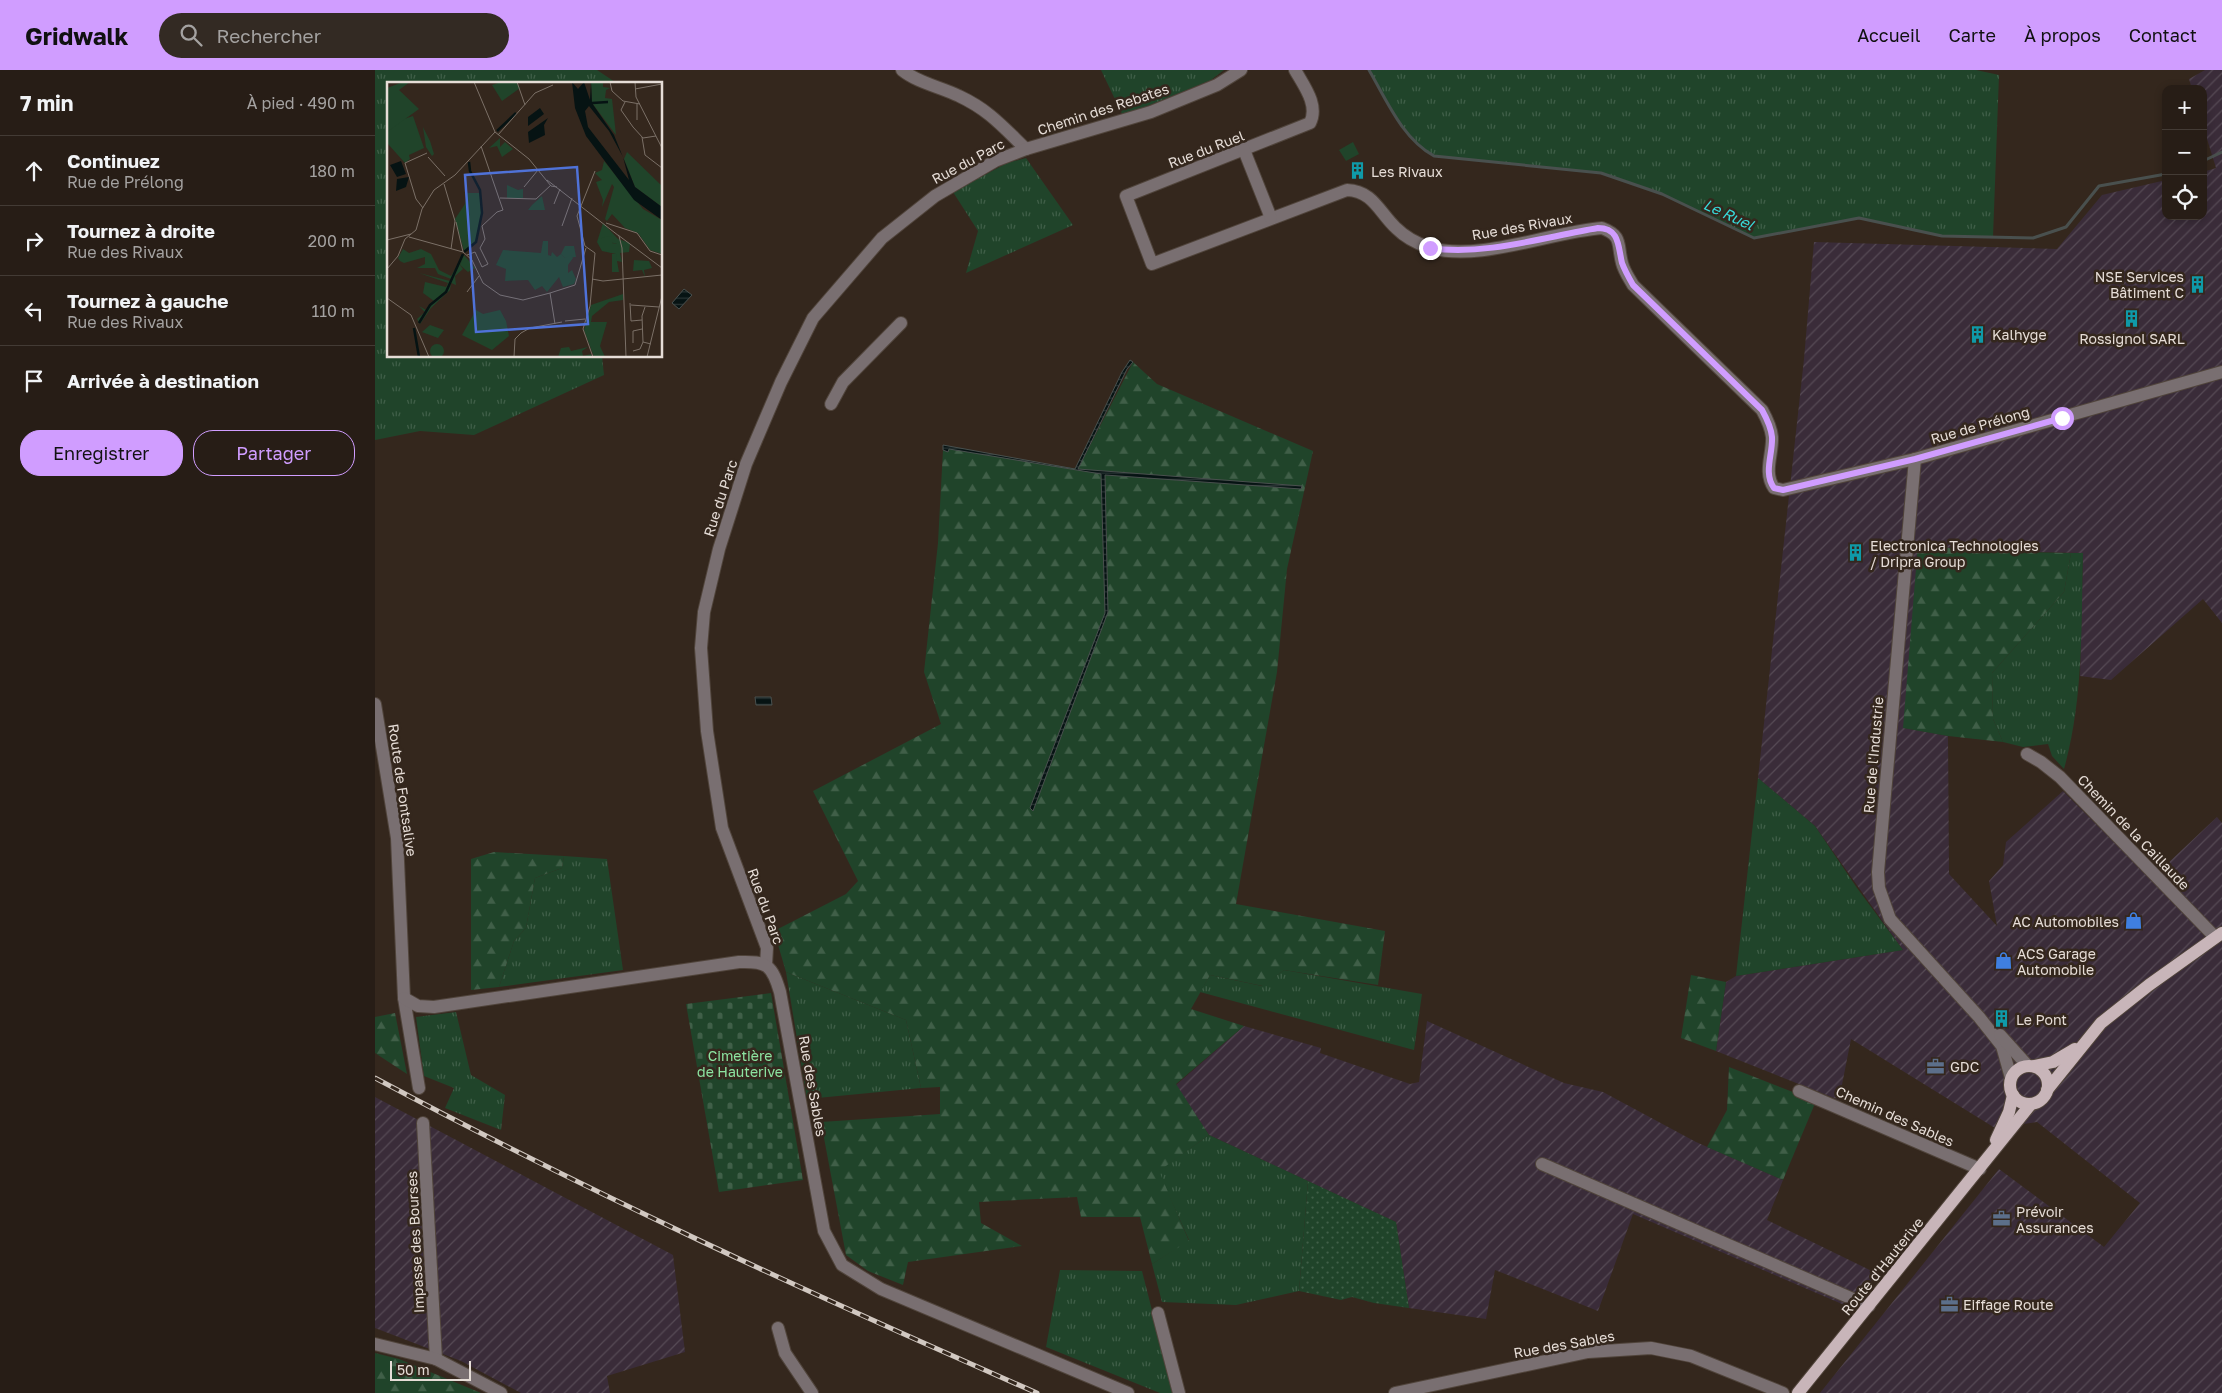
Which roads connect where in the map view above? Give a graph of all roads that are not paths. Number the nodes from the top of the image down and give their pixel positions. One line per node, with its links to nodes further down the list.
1 (902, 70): 4 (street)
2 (1241, 70): 4 (street, Chemin des Rebates)
3 (1295, 70): 5 (street, Rue du Ruel)
4 (1026, 149): 16 (street, Rue du Parc)
5 (1244, 150): 6 (street); 7 (street, Rue du Ruel)
6 (1271, 218): 7 (street, Rue des Rivaux); 12 (street, Rue des Rivaux)
7 (1152, 264)
8 (901, 323): 10 (street)
9 (2222, 372): 11 (street, Rue de Prélong)
10 (831, 404)
11 (1915, 459): 12 (street, Rue de Prélong); 18 (street, Rue de l'Industrie)
12 (1774, 488)
13 (375, 704): 17 (street, Route de Fontsalive)
14 (2027, 754): 15 (street, Chemin de la Caillaude)
15 (2219, 935): 19 (main road)
16 (766, 965): 17 (street); 39 (street, Rue des Sables)
17 (404, 998): 22 (street, Route de Fontsalive)
18 (1979, 1017): 20 (street, Rue de l'Industrie); 21 (street, Rue de l'Industrie)
19 (2095, 1030): 20 (main road); 23 (main road)
20 (2030, 1066): 21 (main road); 23 (main road)
21 (2011, 1078): 25 (main road)
22 (419, 1088)
23 (2047, 1090): 26 (main road)
24 (1799, 1091): 30 (street, Chemin des Sables)
25 (2013, 1095): 26 (main road); 28 (main road, Route d'Hauterive)
26 (2031, 1104): 28 (main road, Route d'Hauterive)
27 (423, 1123): 35 (street, Impasse des Bourses)
28 (1988, 1158): 30 (main road, Route d'Hauterive)
29 (1541, 1164): 31 (street)
30 (1979, 1169): 31 (main road, Route d'Hauterive)
31 (1869, 1306): 43 (main road, Route d'Hauterive)
32 (1158, 1313): 40 (street)
33 (778, 1328): 38 (street)
34 (375, 1344): 35 (street)
35 (436, 1359): 37 (street)
36 (1766, 1390): 41 (street, Rue des Sables); 42 (street, Rue des Sables)
37 (501, 1393)
38 (812, 1393)
39 (1128, 1393)
40 (1179, 1393)
41 (1395, 1393)
42 (1783, 1393)
43 (1798, 1393)

